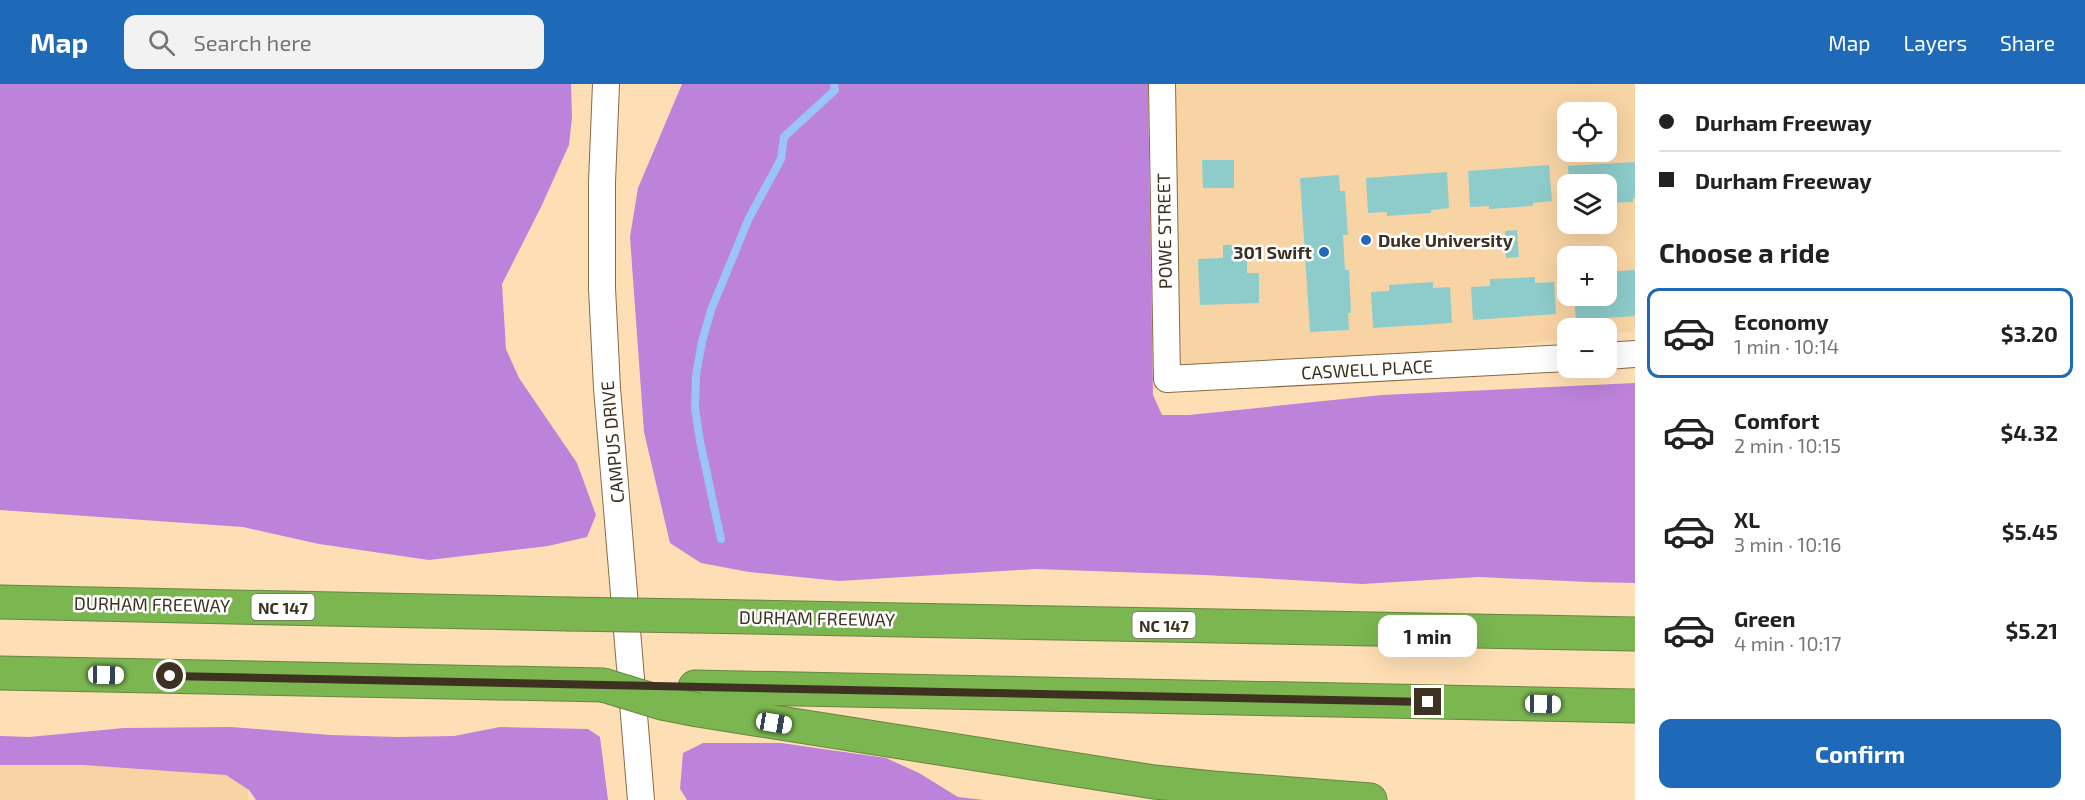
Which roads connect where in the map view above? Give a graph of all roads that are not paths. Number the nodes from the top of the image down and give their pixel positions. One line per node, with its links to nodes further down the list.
1 (606, 84): 12 (street, CAMPUS DRIVE)
2 (1162, 84): 6 (street, POWE STREET)
3 (1635, 354): 4 (street)
4 (1617, 355)
5 (1557, 359): 6 (street, CASWELL PLACE)
6 (1167, 379)
7 (0, 602): 8 (highway, DURHAM FREEWAY / NC 147, bridge)
8 (1635, 634)
9 (0, 673): 10 (highway, bridge)
10 (697, 698): 11 (highway); 13 (highway)
11 (1635, 706)
12 (641, 800)
13 (1370, 800)

